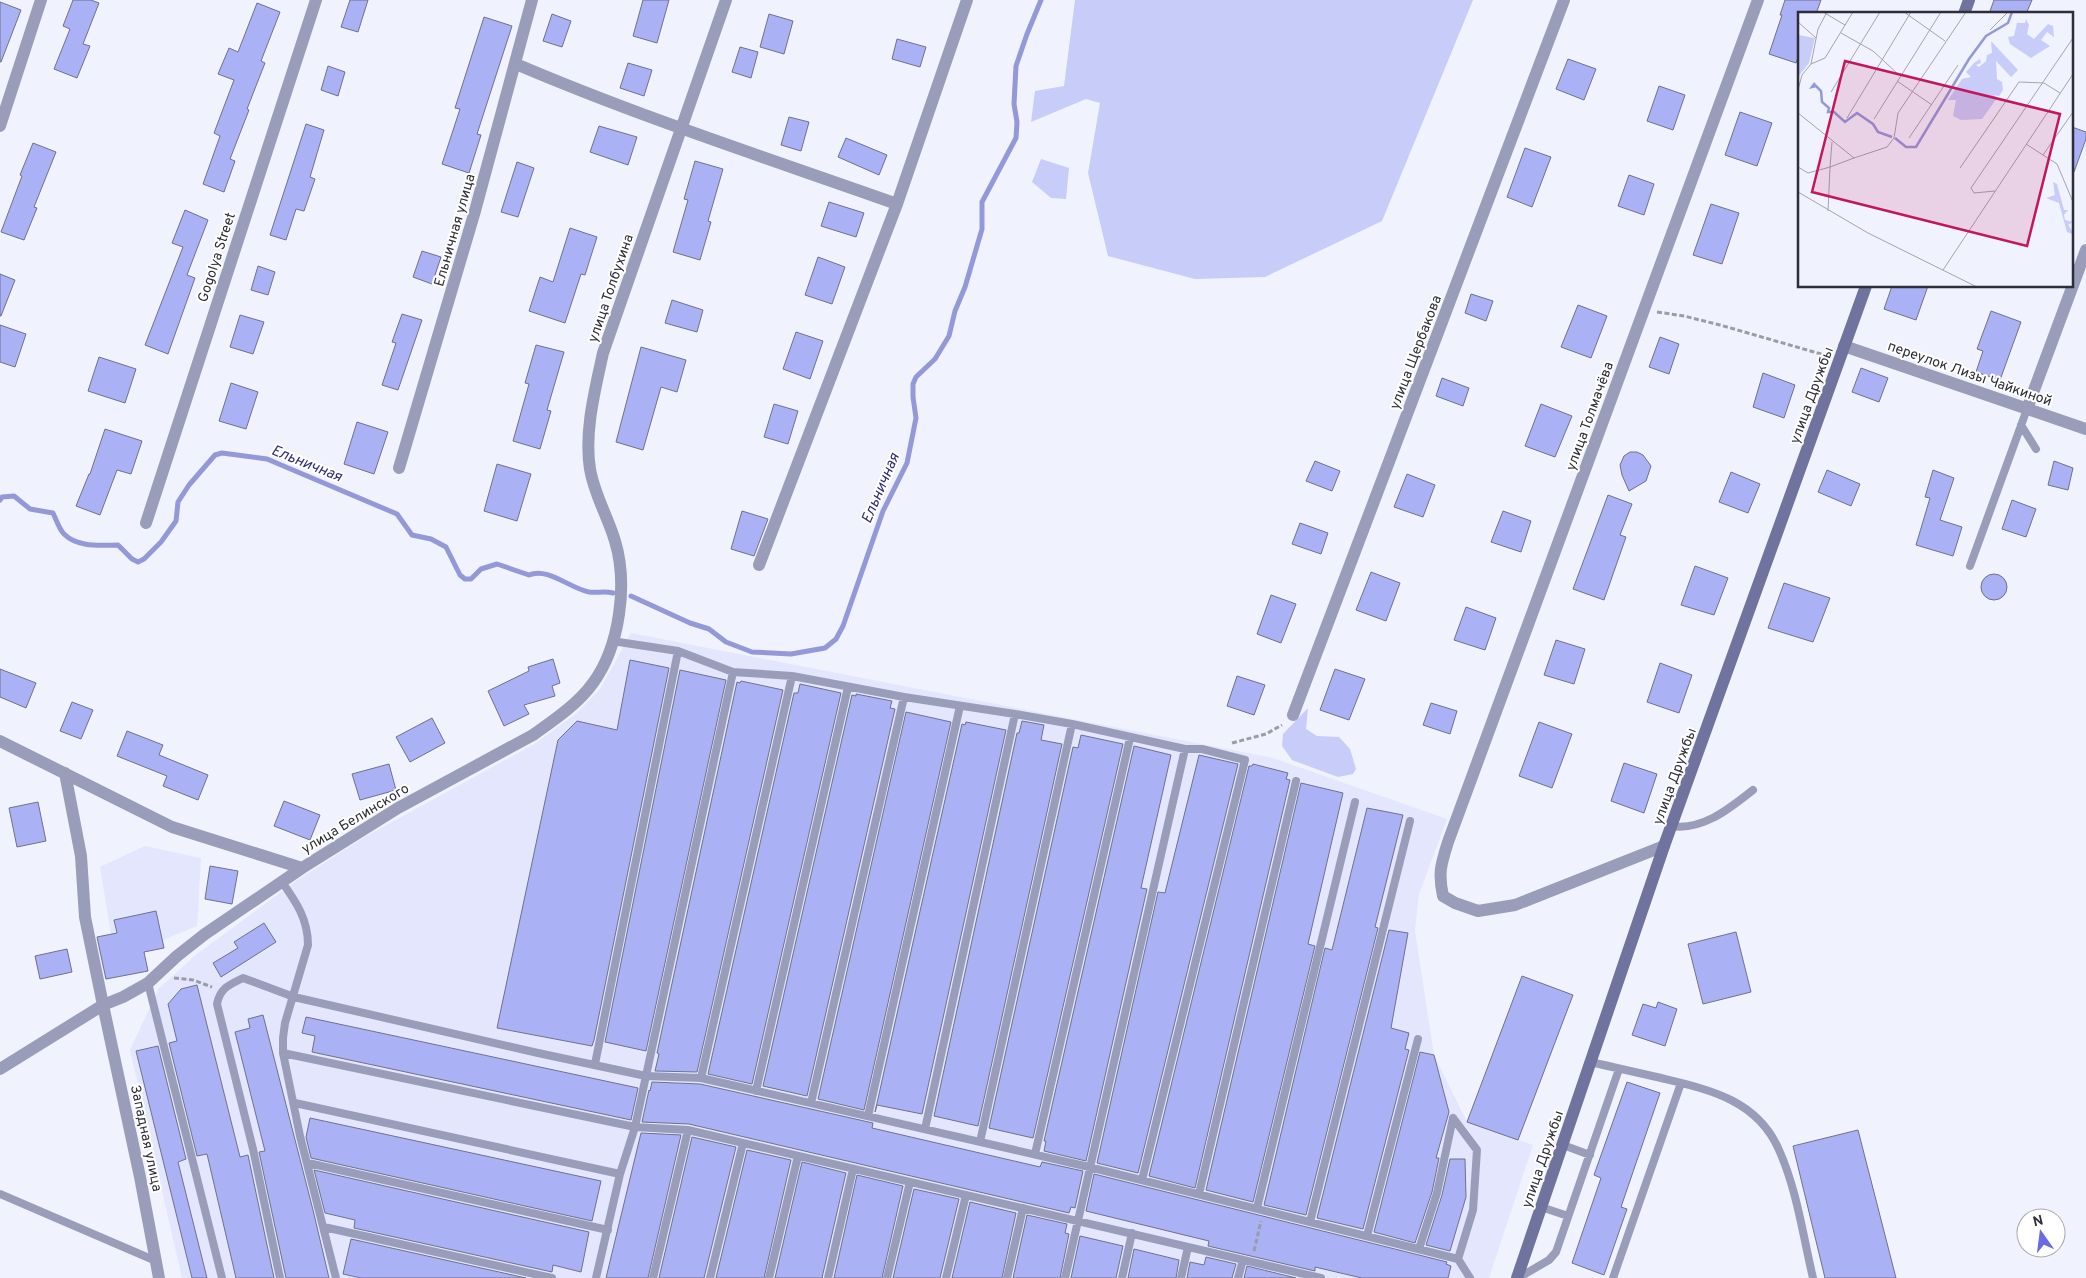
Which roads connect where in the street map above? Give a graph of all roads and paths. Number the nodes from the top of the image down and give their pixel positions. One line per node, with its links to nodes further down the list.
1 (41, 0): 9 (street)
2 (316, 0): 24 (street, Gogolya Street)
3 (726, 0): 10 (street, улица Толбухина)
4 (967, 0): 11 (street)
5 (1564, 0): 36 (street, улица Щербакова)
6 (1758, 0): 16 (street, улица Толмачёва)
7 (529, 2): 8 (street, Ельничная улица)
8 (516, 64): 10 (street); 23 (street, Ельничная улица)
9 (0, 126)
10 (683, 128): 11 (street); 27 (street, улица Толбухина)
11 (898, 204): 25 (street)
12 (2086, 250): 13 (street)
13 (2074, 282)
14 (1865, 288): 17 (street, улица Дружбы)
15 (2072, 288): 19 (street)
16 (1644, 311): 18 (path); 48 (street, улица Толмачёва)
17 (1844, 346): 18 (street, улица Дружбы); 19 (street, переулок Лизы Чайкиной)
18 (1839, 360): 47 (street, улица Дружбы)
19 (2027, 409): 20 (lane); 21 (street, переулок Лизы Чайкиной)
20 (2021, 425): 22 (lane); 26 (lane)
21 (2086, 429)
22 (2036, 449)
23 (400, 468)
24 (146, 523)
25 (759, 565)
26 (1970, 566)
27 (622, 593): 28 (street, улица Белинского)
28 (612, 641): 29 (lane); 49 (street, улица Белинского)
29 (678, 651): 30 (lane); 58 (lane)
30 (733, 672): 31 (lane); 61 (lane)
31 (792, 676): 32 (lane); 62 (lane)
32 (848, 687): 33 (lane); 64 (lane)
33 (904, 697): 34 (lane); 66 (lane)
34 (960, 706): 35 (lane); 67 (lane)
35 (1015, 714): 37 (lane); 70 (lane)
36 (1293, 715): 40 (path)
37 (1072, 724): 38 (lane); 71 (lane)
38 (1130, 738): 41 (lane); 74 (lane)
39 (0, 741): 42 (street, улица Белинского)
40 (1226, 744)
41 (1185, 749): 78 (lane); 81 (lane)
42 (65, 774): 49 (street, улица Белинского); 54 (street, Западная улица)
43 (1296, 780): 84 (lane)
44 (1753, 790): 47 (lane)
45 (1355, 802): 88 (lane)
46 (1410, 821): 91 (lane)
47 (1672, 826): 48 (street, улица Дружбы)
48 (1664, 846): 57 (street, улица Дружбы)
49 (302, 868): 50 (street)
50 (282, 882): 51 (street); 53 (lane)
51 (152, 980): 52 (path); 54 (street); 104 (lane)
52 (225, 987): 53 (lane); 105 (lane)
53 (294, 997): 56 (lane); 58 (lane)
54 (103, 1005): 60 (street); 100 (street, Западная улица)
55 (1418, 1039): 95 (lane)
56 (283, 1053): 65 (lane); 68 (lane)
57 (1591, 1062): 59 (lane); 73 (street, улица Дружбы)
58 (594, 1064): 61 (lane)
59 (1619, 1068): 63 (lane); 75 (lane)
60 (0, 1069)
61 (646, 1076): 62 (lane); 68 (lane)
62 (701, 1078): 64 (lane)
63 (1681, 1083): 123 (lane); 124 (lane)
64 (756, 1091): 66 (lane)
65 (295, 1103): 77 (lane); 80 (lane)
66 (811, 1103): 67 (lane)
67 (868, 1116): 70 (lane)
68 (635, 1128): 69 (lane); 80 (lane)
69 (688, 1130): 72 (lane); 109 (lane)
70 (925, 1130): 71 (lane)
71 (980, 1142): 74 (lane)
72 (743, 1143): 76 (lane); 110 (lane)
73 (1563, 1145): 75 (lane); 86 (street, улица Дружбы)
74 (1035, 1154): 78 (lane)
75 (1590, 1155): 89 (lane)
76 (798, 1156): 79 (lane); 111 (lane)
77 (308, 1163): 92 (lane); 93 (lane)
78 (1089, 1167): 81 (lane); 90 (lane)
79 (853, 1169): 82 (lane); 112 (lane)
80 (620, 1174): 93 (lane)
81 (1142, 1180): 84 (lane)
82 (910, 1182): 85 (lane); 113 (lane)
83 (0, 1194): 100 (lane)
84 (1199, 1194): 88 (lane)
85 (966, 1195): 87 (lane); 114 (lane)
86 (1542, 1207): 89 (lane); 122 (street, улица Дружбы)
87 (1023, 1208): 90 (lane); 115 (lane)
88 (1260, 1209): 91 (lane); 101 (path)
89 (1568, 1216): 122 (lane)
90 (1078, 1221): 94 (lane); 116 (lane)
91 (1310, 1222): 95 (lane)
92 (324, 1228): 106 (lane); 107 (lane)
93 (608, 1230): 108 (lane)
94 (1132, 1233): 96 (lane); 117 (lane)
95 (1367, 1236): 97 (lane)
96 (1188, 1247): 99 (lane); 118 (lane)
97 (1419, 1249): 98 (lane); 98 (lane)
98 (1458, 1258): 121 (lane)
99 (1243, 1260): 101 (lane); 119 (lane)
100 (156, 1261): 103 (street, Западная улица)
101 (1251, 1262): 102 (lane)
102 (1298, 1275): 120 (lane)
103 (159, 1278)
104 (222, 1278)
105 (280, 1278)
106 (336, 1278)
107 (552, 1278)
108 (596, 1278)
109 (653, 1278)
110 (710, 1278)
111 (768, 1278)
112 (828, 1278)
113 (887, 1278)
114 (946, 1278)
115 (1007, 1278)
116 (1065, 1278)
117 (1122, 1278)
118 (1181, 1278)
119 (1238, 1278)
120 (1321, 1278)
121 (1470, 1278)
122 (1518, 1278)
123 (1613, 1278)
124 (1813, 1278)

